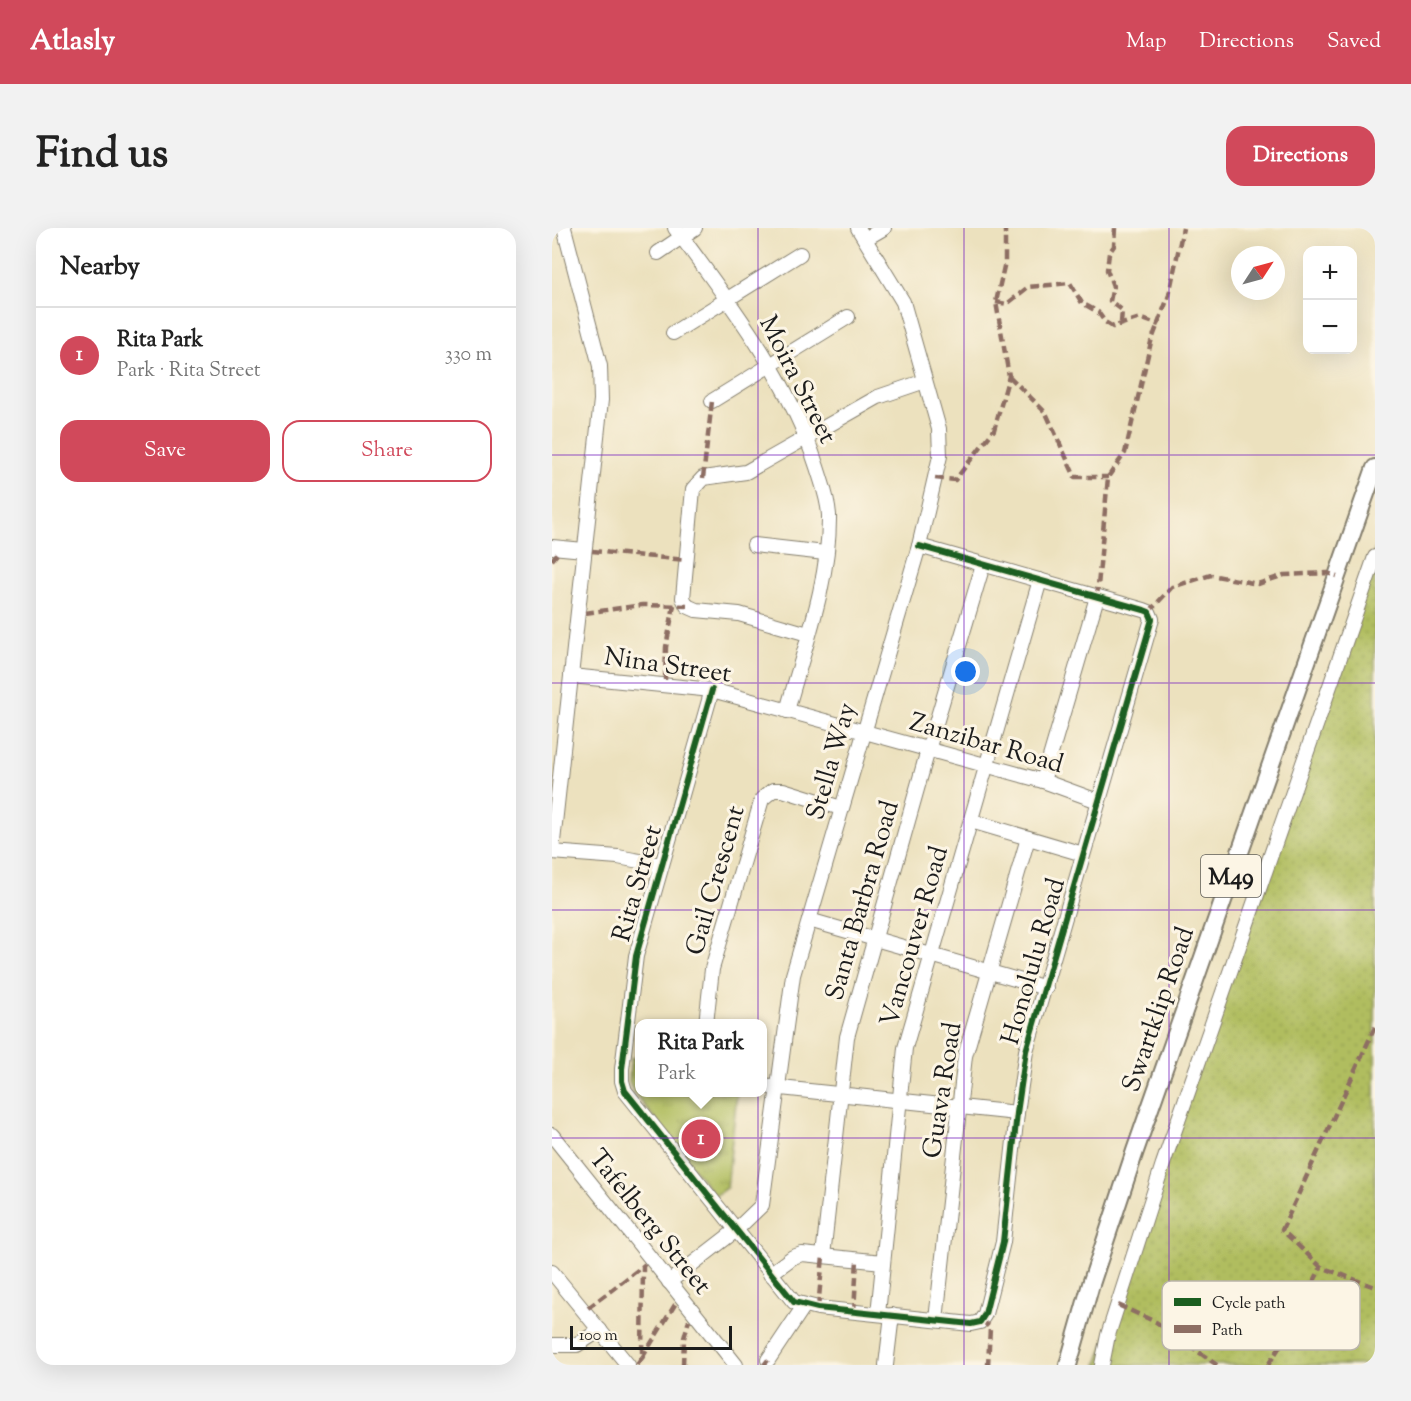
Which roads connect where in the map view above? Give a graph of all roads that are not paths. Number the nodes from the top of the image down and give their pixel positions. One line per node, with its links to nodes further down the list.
1 (564, 228): 19 (street)
2 (695, 228): 4 (street)
3 (884, 228): 5 (street)
4 (678, 232): 6 (street); 8 (street, Moira Street)
5 (862, 234): 12 (street, Stella Way)
6 (658, 253)
7 (800, 254): 8 (street)
8 (728, 298): 10 (street); 11 (street, Moira Street)
9 (848, 317): 11 (street)
10 (673, 333)
11 (770, 365): 13 (street); 14 (street, Moira Street)
12 (925, 381): 14 (street); 17 (street, Stella Way)
13 (712, 401)
14 (807, 436): 20 (street, Moira Street); 25 (street)
15 (1375, 468): 67 (main road, Swartklip Road / M49)
16 (754, 545): 20 (street)
17 (919, 546): 22 (street, Honolulu Road); 29 (street, Stella Way)
18 (552, 547): 19 (street)
19 (584, 550): 26 (street)
20 (825, 553): 25 (street, Moira Street)
21 (1375, 557): 68 (street)
22 (983, 565): 23 (street, Honolulu Road); 30 (street, Santa Barbra Road)
23 (1040, 580): 24 (street, Honolulu Road); 31 (street, Vancouver Road)
24 (1097, 597): 32 (street); 33 (street, Honolulu Road)
25 (808, 634): 28 (street, Moira Street)
26 (571, 676): 27 (street, Nina Street); 37 (street)
27 (712, 690): 28 (street, Nina Street); 39 (street, Rita Street)
28 (787, 711): 29 (street, Nina Street)
29 (863, 732): 30 (street, Zanzibar Road); 34 (street, Stella Way)
30 (928, 750): 31 (street, Zanzibar Road); 41 (street, Santa Barbra Road)
31 (986, 766): 32 (street, Zanzibar Road); 35 (street, Vancouver Road)
32 (1043, 781): 33 (street, Zanzibar Road)
33 (1098, 801): 38 (street, Honolulu Road)
34 (841, 808): 40 (street, Stella Way); 45 (street, Gail Crescent)
35 (971, 821): 36 (street); 42 (street, Vancouver Road)
36 (1028, 838): 38 (street); 43 (street, Guava Road)
37 (552, 851): 39 (street)
38 (1083, 854): 44 (street, Honolulu Road)
39 (661, 865): 52 (street, Rita Street)
40 (809, 920): 41 (street); 46 (street, Stella Way)
41 (875, 937): 42 (street); 47 (street, Santa Barbra Road)
42 (932, 955): 43 (street); 48 (street, Vancouver Road)
43 (989, 972): 44 (street); 49 (street, Guava Road)
44 (1046, 988): 50 (street, Honolulu Road)
45 (706, 1019)
46 (769, 1087): 47 (street); 52 (street, Stella Way)
47 (839, 1095): 48 (street); 53 (street, Santa Barbra Road)
48 (901, 1102): 49 (street); 54 (street, Vancouver Road)
49 (959, 1108): 50 (street); 60 (street, Guava Road)
50 (1017, 1113): 60 (street, Honolulu Road)
51 (552, 1135): 57 (street, Tafelberg Street)
52 (735, 1231): 56 (street); 57 (street, Stella Way)
53 (823, 1256): 54 (street); 56 (street)
54 (883, 1262): 59 (street, Vancouver Road)
55 (552, 1272): 61 (street)
56 (770, 1275): 58 (street)
57 (669, 1282): 65 (street, Tafelberg Street)
58 (804, 1306): 59 (street, Honolulu Road); 63 (street)
59 (885, 1315): 60 (street, Honolulu Road); 66 (street, Vancouver Road)
60 (936, 1320)
61 (600, 1330): 62 (street); 64 (street)
62 (552, 1345)
63 (768, 1360)
64 (628, 1365)
65 (736, 1365)
66 (886, 1365)
67 (1068, 1365)
68 (1102, 1365)

